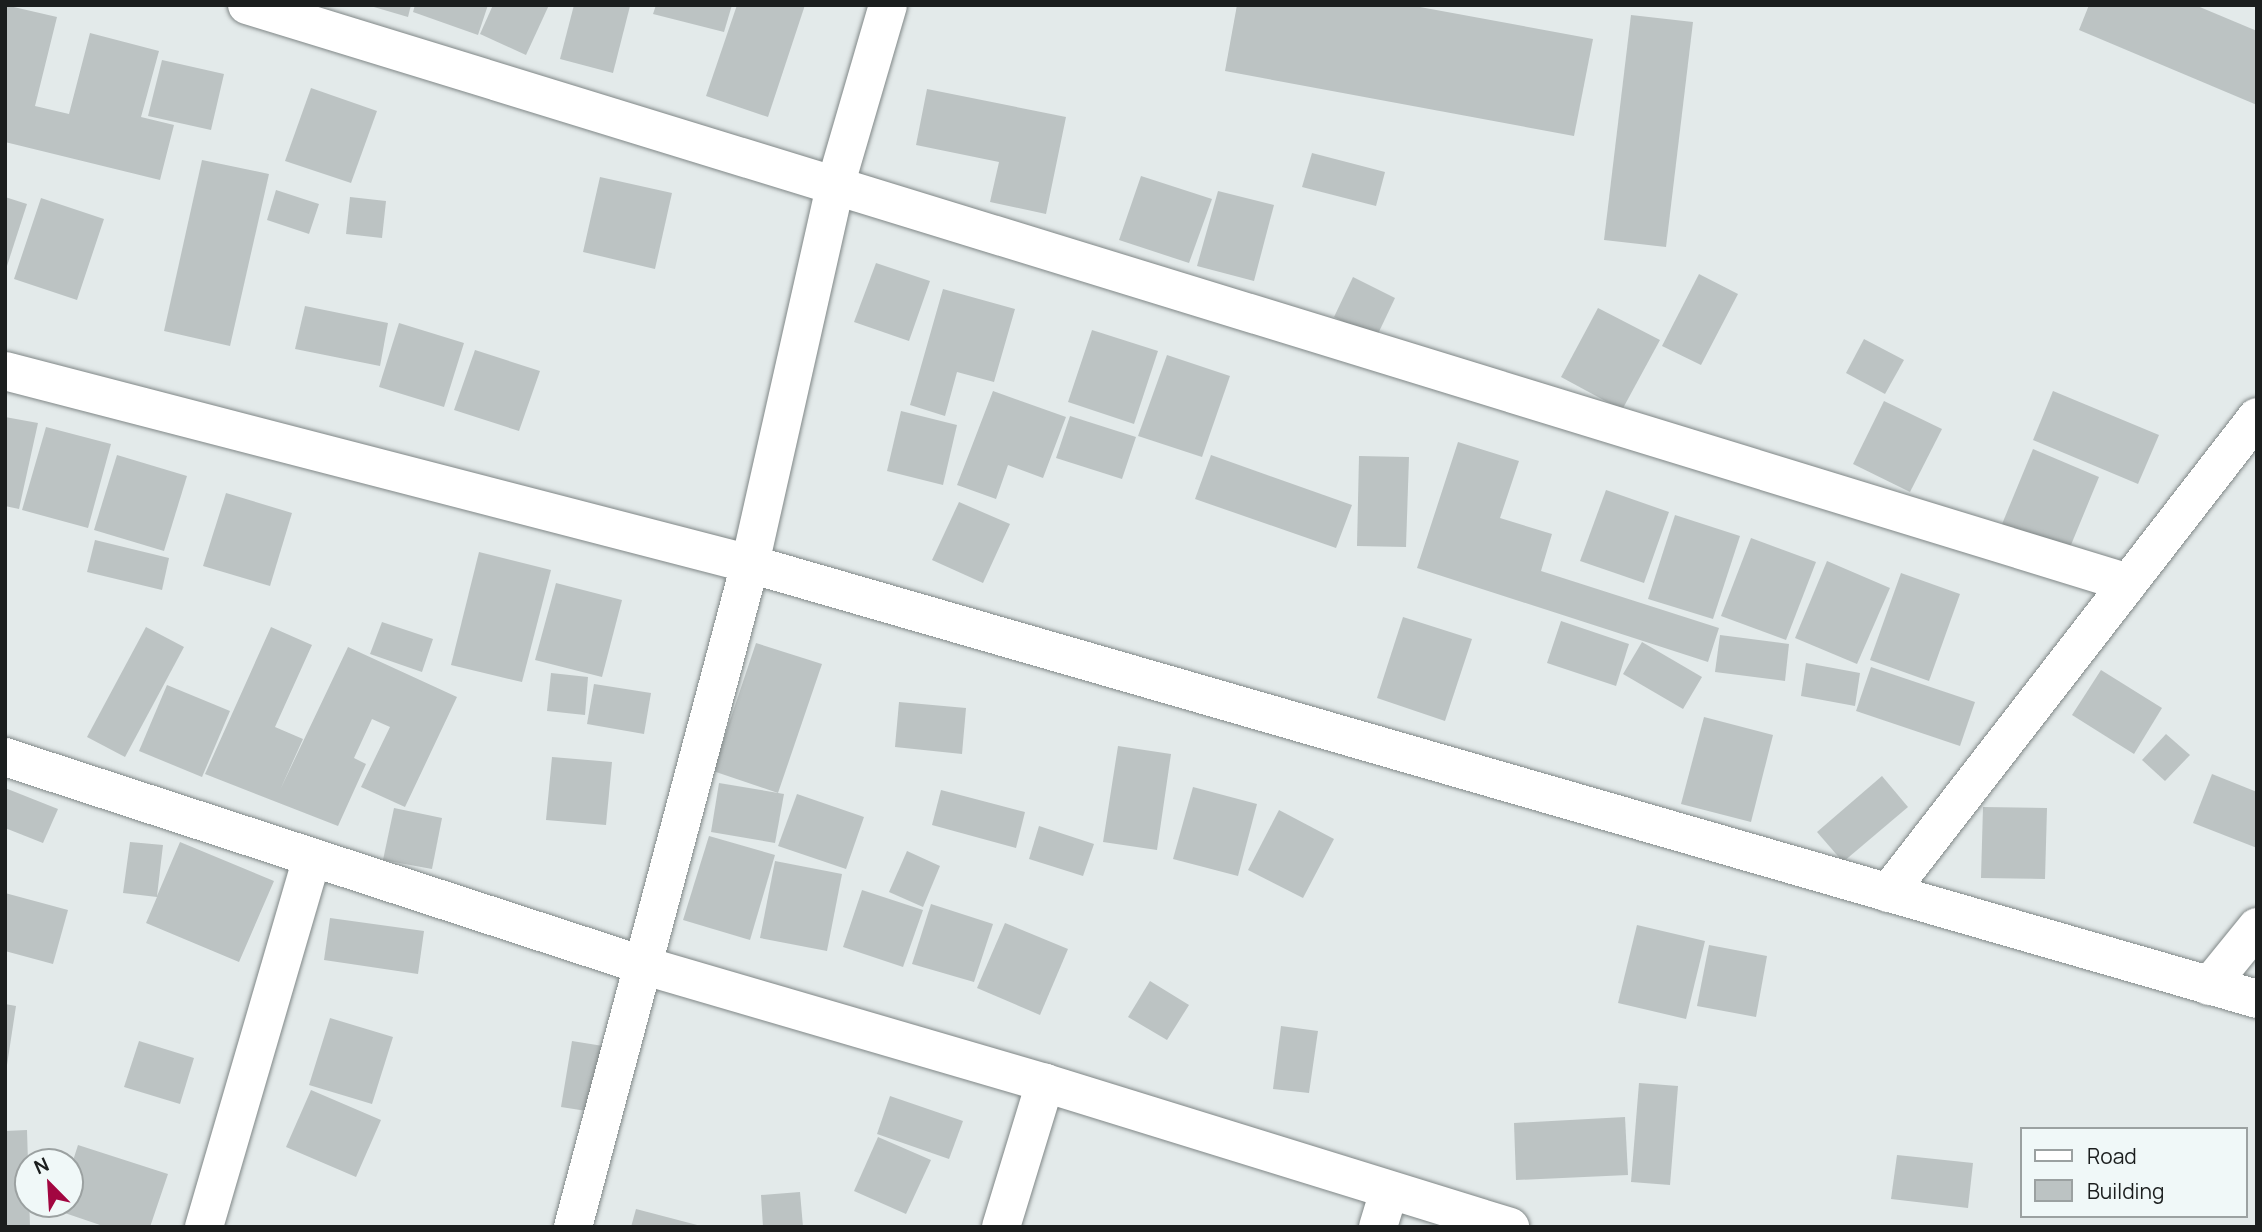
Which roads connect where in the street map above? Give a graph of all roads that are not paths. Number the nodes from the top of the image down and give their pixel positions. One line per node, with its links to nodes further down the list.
1 (247, 5): 3 (street)
2 (888, 5): 3 (street)
3 (836, 183): 6 (street); 7 (street)
4 (5, 371): 6 (street)
5 (2257, 417): 7 (street)
6 (750, 565): 10 (street); 12 (street)
7 (2128, 583): 10 (street)
8 (5, 757): 9 (street)
9 (312, 856): 12 (street); 17 (street)
10 (1888, 893): 13 (street)
11 (2257, 927): 13 (street)
12 (642, 965): 15 (street); 18 (street)
13 (2209, 986): 14 (street)
14 (2257, 999)
15 (1045, 1083): 16 (street); 19 (street)
16 (1389, 1191): 20 (street); 21 (street)
17 (204, 1227)
18 (573, 1227)
19 (1001, 1227)
20 (1378, 1227)
21 (1510, 1227)

